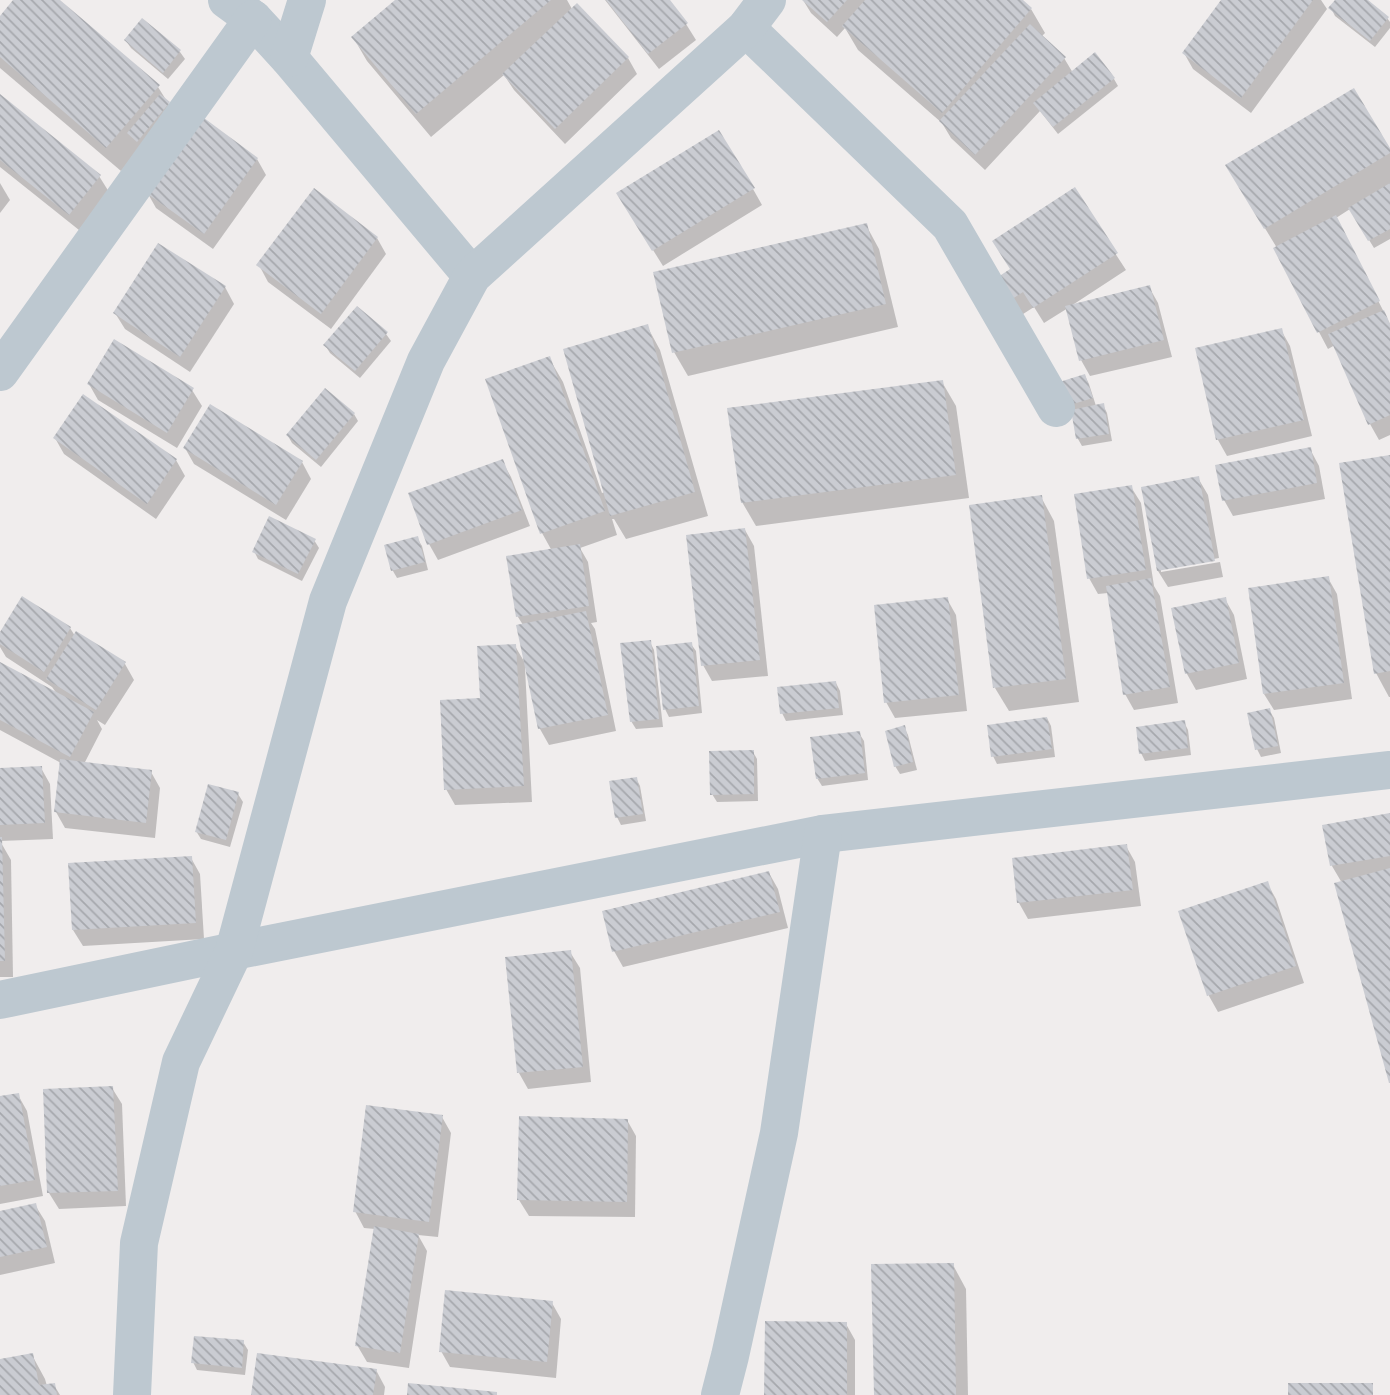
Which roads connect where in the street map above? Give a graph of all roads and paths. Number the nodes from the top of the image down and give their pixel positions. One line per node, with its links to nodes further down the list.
1 (307, 0): 4 (street)
2 (240, 10): 4 (street); 6 (street)
3 (757, 14): 5 (street); 7 (street)
4 (289, 58): 5 (street)
5 (472, 276): 10 (street)
6 (0, 372)
7 (1056, 408)
8 (1390, 770): 9 (street)
9 (823, 834): 10 (street); 13 (street)
10 (234, 951): 11 (street); 12 (street)
11 (0, 1000)
12 (132, 1395)
13 (720, 1395)

